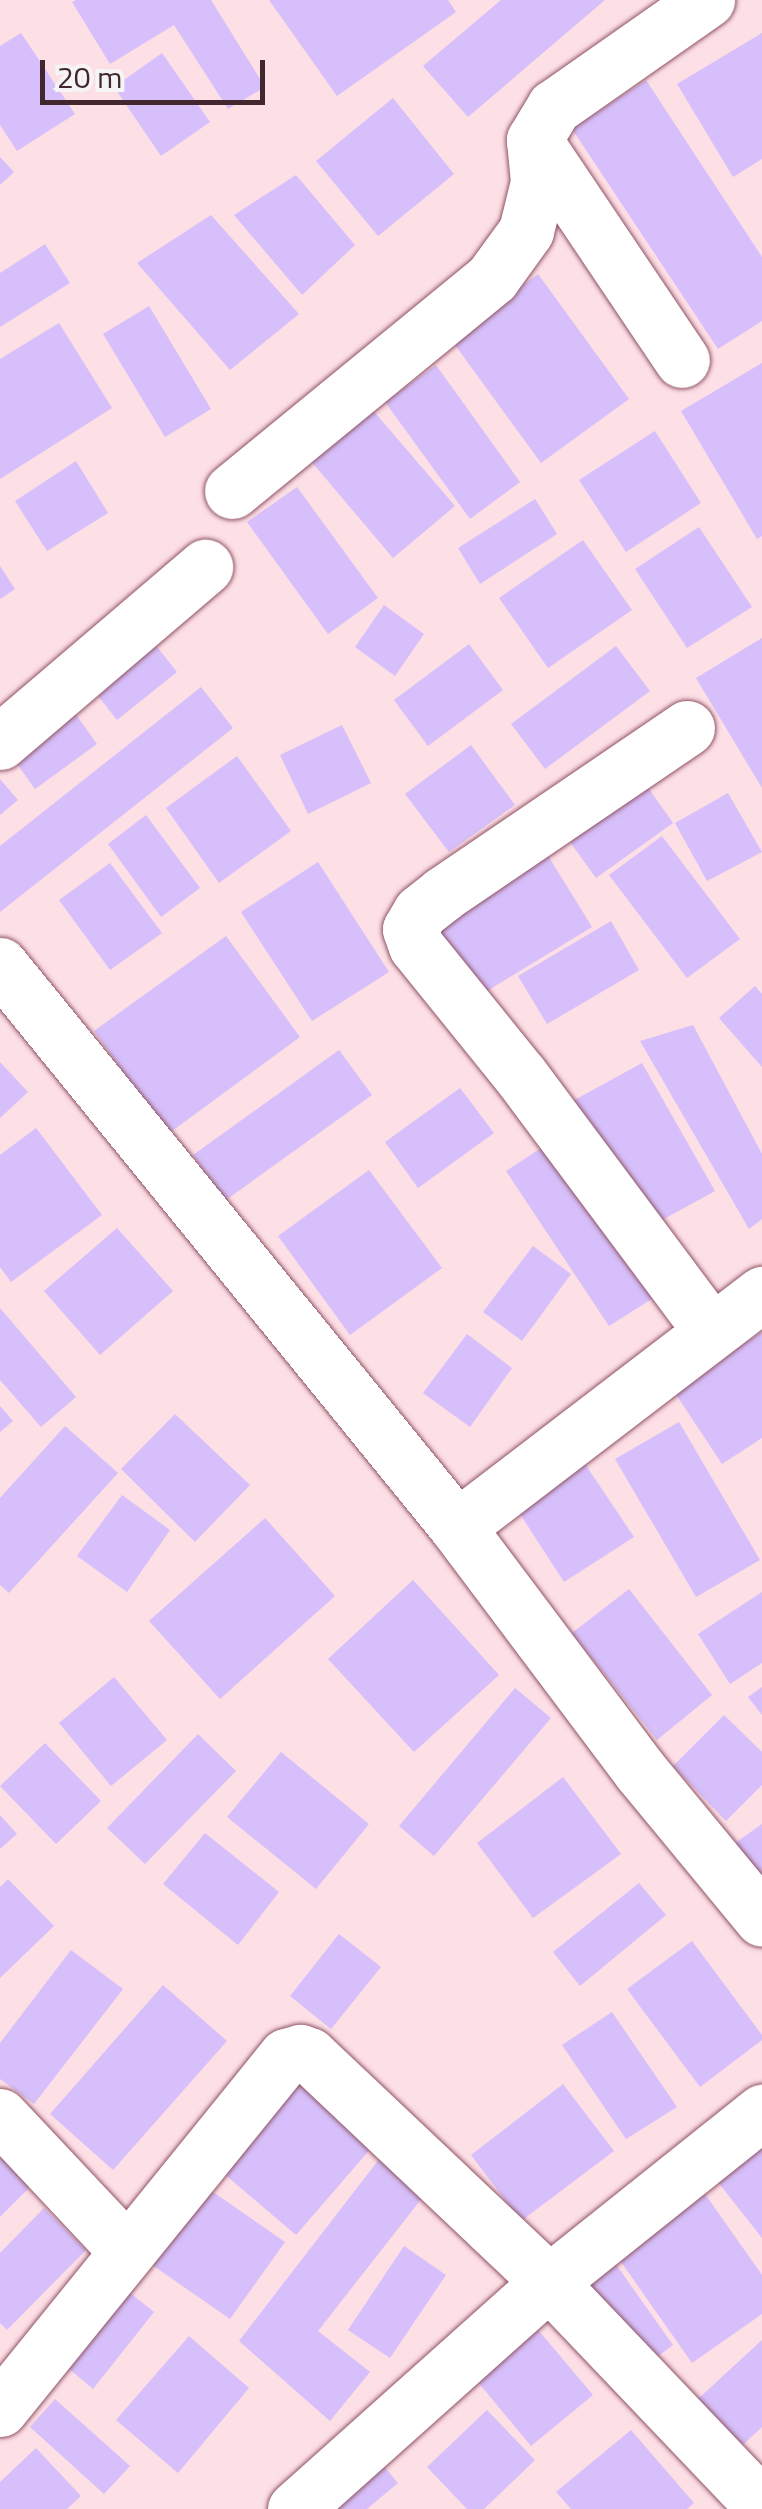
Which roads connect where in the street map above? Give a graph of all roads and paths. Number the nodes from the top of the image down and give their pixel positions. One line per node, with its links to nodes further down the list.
1 (706, 0): 2 (street)
2 (534, 140): 3 (street); 4 (street)
3 (682, 360)
4 (232, 491)
5 (204, 566): 7 (street)
6 (688, 728): 10 (street)
7 (0, 742)
8 (0, 965): 11 (street)
9 (762, 1294): 10 (street)
10 (711, 1332): 11 (street)
11 (456, 1527): 12 (street)
12 (762, 1919)
13 (762, 2112): 16 (street)
14 (0, 2116): 15 (street)
15 (126, 2250): 16 (street); 17 (street)
16 (550, 2282): 18 (street); 19 (street)
17 (0, 2408)
18 (762, 2506)
19 (295, 2509)

